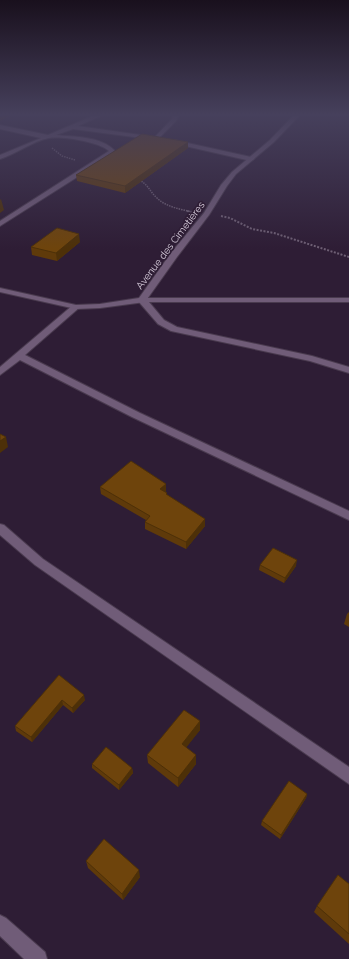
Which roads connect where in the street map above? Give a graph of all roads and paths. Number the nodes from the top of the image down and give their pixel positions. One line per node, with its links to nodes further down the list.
1 (77, 160): 4 (path)
2 (99, 160): 4 (street)
3 (250, 160): 7 (street, Avenue des Cimetières)
4 (93, 164): 5 (street)
5 (0, 224)
6 (0, 290): 9 (street)
7 (142, 300): 8 (street); 9 (street); 11 (street)
8 (349, 300)
9 (76, 307): 10 (street)
10 (19, 356): 12 (street); 13 (street)
11 (349, 370)
12 (0, 372)
13 (349, 516)
14 (0, 528): 15 (street)
15 (349, 776)
16 (0, 924): 17 (street)
17 (38, 959)

